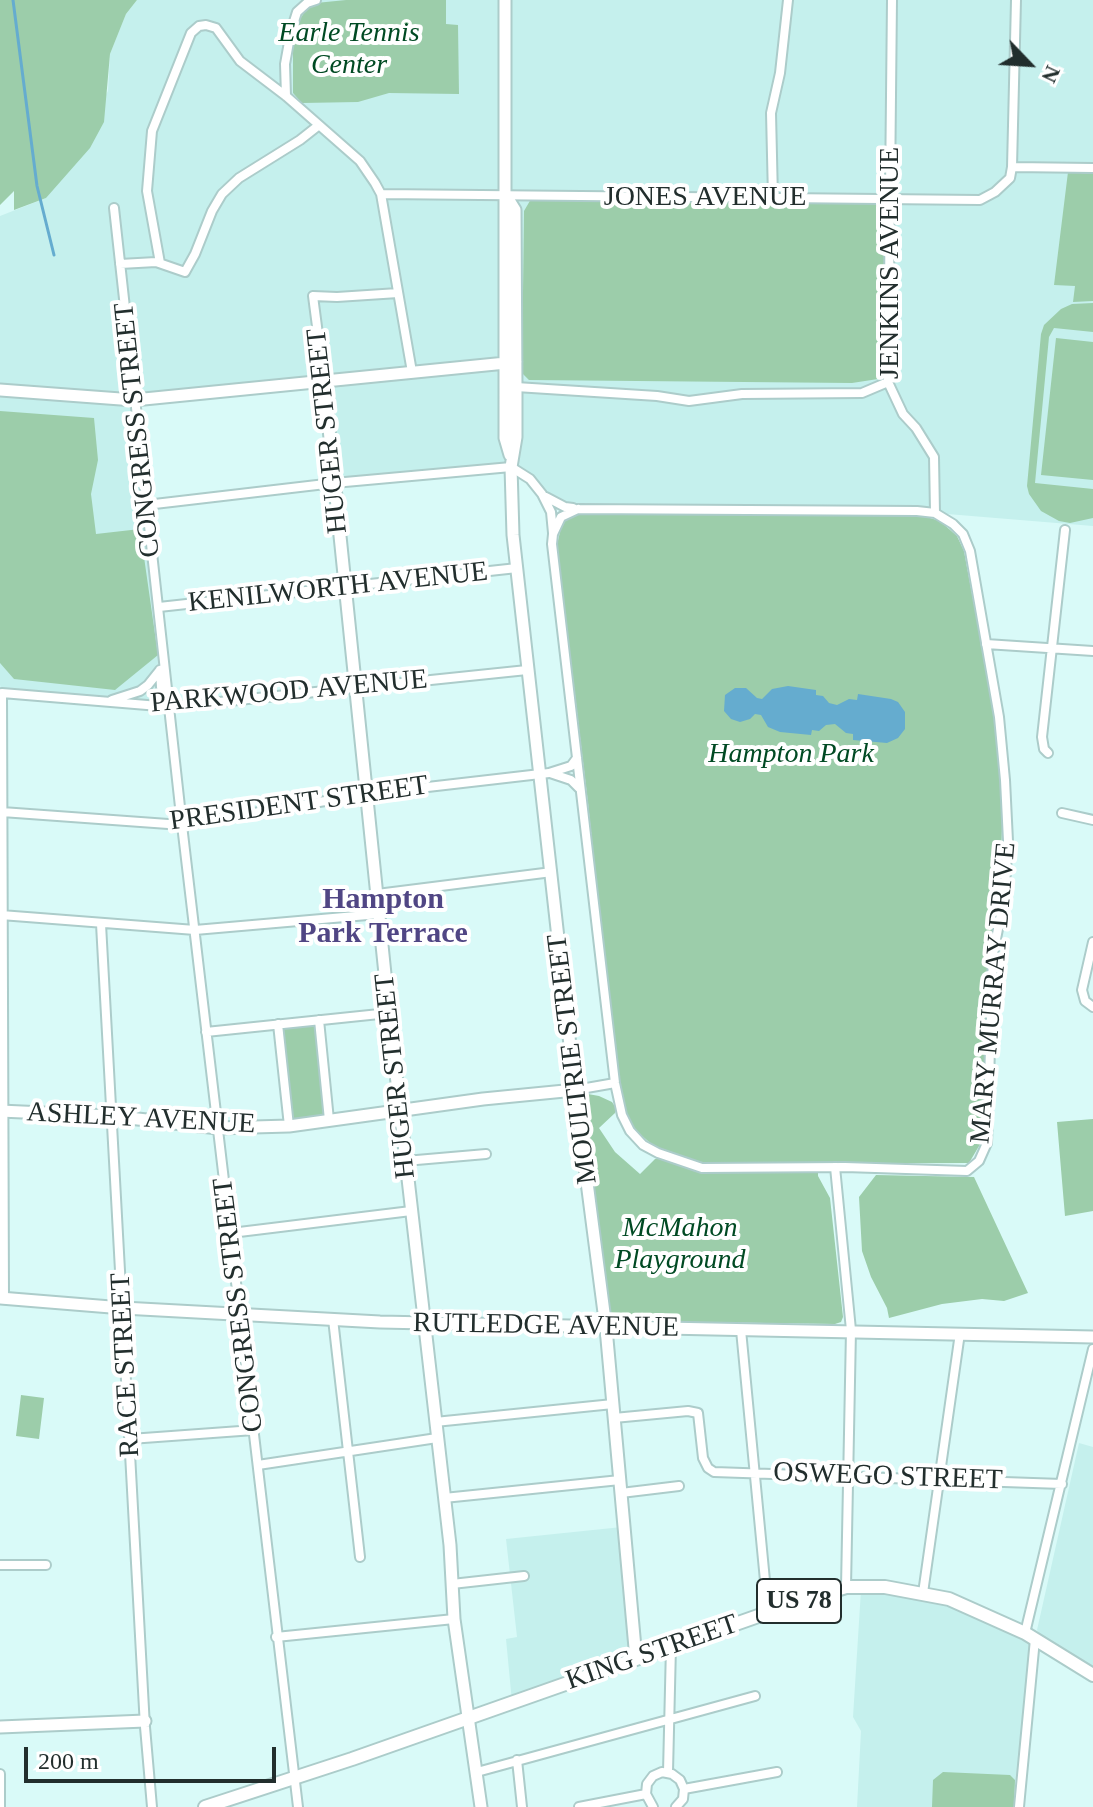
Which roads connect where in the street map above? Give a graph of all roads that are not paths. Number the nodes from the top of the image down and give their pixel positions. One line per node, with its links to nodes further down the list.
1 (316, 0): 6 (street)
2 (505, 0): 11 (street, MOULTRIE STREET)
3 (788, 0): 12 (street)
4 (892, 0): 13 (street, JENKINS AVENUE)
5 (1016, 0): 8 (street)
6 (286, 96): 7 (street); 15 (street)
7 (319, 125): 10 (street); 15 (street)
8 (1012, 167): 9 (street); 13 (street, JONES AVENUE)
9 (1093, 168)
10 (381, 194): 11 (street, JONES AVENUE); 17 (street)
11 (507, 197): 12 (street, JONES AVENUE); 18 (street, MOULTRIE STREET)
12 (773, 198): 13 (street, JONES AVENUE)
13 (889, 198): 21 (street, JENKINS AVENUE)
14 (114, 208): 16 (street, CONGRESS STREET)
15 (160, 263): 16 (street)
16 (120, 264): 24 (street, CONGRESS STREET)
17 (398, 293): 19 (street); 20 (street, HUGER STREET)
18 (510, 363): 19 (street); 22 (street, MOULTRIE STREET); 25 (street, MOULTRIE STREET)
19 (412, 372): 20 (street)
20 (324, 380): 24 (street); 26 (street, HUGER STREET)
21 (888, 382): 22 (street); 30 (street, JENKINS AVENUE)
22 (516, 387): 25 (street, MOULTRIE STREET)
23 (0, 390): 24 (street)
24 (134, 400): 28 (street, CONGRESS STREET)
25 (511, 463): 26 (street); 27 (street); 33 (street, MOULTRIE STREET)
26 (334, 483): 28 (street); 34 (street, HUGER STREET)
27 (542, 494): 29 (street); 32 (street, MARY MURRAY DRIVE)
28 (146, 505): 35 (street, CONGRESS STREET)
29 (578, 509): 30 (street); 32 (street)
30 (935, 513): 36 (street, MARY MURRAY DRIVE)
31 (1065, 530): 37 (street)
32 (553, 534): 46 (street, MARY MURRAY DRIVE)
33 (517, 568): 34 (street, KENILWORTH AVENUE); 41 (street, MOULTRIE STREET)
34 (345, 587): 35 (street, KENILWORTH AVENUE); 42 (street, HUGER STREET)
35 (159, 607): 38 (street, CONGRESS STREET)
36 (986, 644): 37 (street); 77 (street, MARY MURRAY DRIVE)
37 (1053, 647): 39 (street); 45 (street)
38 (164, 651): 40 (street, CONGRESS STREET); 44 (street, CONGRESS STREET)
39 (1093, 651)
40 (160, 670): 43 (street); 44 (street, CONGRESS STREET)
41 (527, 670): 42 (street, PARKWOOD AVENUE); 47 (street, MOULTRIE STREET)
42 (356, 688): 44 (street, PARKWOOD AVENUE); 49 (street, HUGER STREET)
43 (106, 702): 44 (street, PARKWOOD AVENUE); 50 (street, PARKWOOD AVENUE)
44 (171, 707): 53 (street, CONGRESS STREET)
45 (1048, 753)
46 (577, 758): 47 (street, PRESIDENT STREET); 48 (street, MARY MURRAY DRIVE)
47 (545, 774): 48 (street); 49 (street, PRESIDENT STREET); 54 (street, MOULTRIE STREET)
48 (579, 788): 67 (street, MARY MURRAY DRIVE)
49 (367, 794): 53 (street, PRESIDENT STREET); 55 (street, HUGER STREET)
50 (2, 812): 53 (street, PRESIDENT STREET); 57 (street)
51 (1062, 813): 52 (street)
52 (1093, 820)
53 (182, 825): 59 (street, CONGRESS STREET)
54 (552, 872): 55 (street); 68 (street, MOULTRIE STREET)
55 (377, 894): 56 (street, HUGER STREET)
56 (379, 914): 59 (street); 63 (street, HUGER STREET)
57 (1, 915): 58 (street); 61 (street)
58 (101, 924): 59 (street); 71 (street, RACE STREET)
59 (195, 930): 66 (street, CONGRESS STREET)
60 (1093, 942): 62 (street)
61 (1, 961): 70 (street)
62 (1093, 1007)
63 (389, 1013): 64 (street); 69 (street, HUGER STREET)
64 (319, 1020): 65 (street); 72 (street)
65 (278, 1024): 66 (street); 73 (street)
66 (206, 1032): 74 (street, CONGRESS STREET)
67 (615, 1083): 68 (street, ASHLEY AVENUE); 77 (street, MARY MURRAY DRIVE)
68 (575, 1090): 69 (street, ASHLEY AVENUE); 86 (street, MOULTRIE STREET)
69 (401, 1110): 72 (street, ASHLEY AVENUE); 76 (street, HUGER STREET)
70 (1, 1111): 71 (street, ASHLEY AVENUE); 78 (street)
71 (111, 1116): 74 (street, ASHLEY AVENUE); 82 (street, RACE STREET)
72 (329, 1120): 73 (street, ASHLEY AVENUE)
73 (289, 1126): 74 (street, ASHLEY AVENUE)
74 (218, 1128): 80 (street, CONGRESS STREET)
75 (486, 1154): 76 (street)
76 (405, 1161): 79 (street, HUGER STREET)
77 (835, 1167): 88 (street)
78 (2, 1209): 81 (street)
79 (411, 1211): 80 (street); 85 (street, HUGER STREET)
80 (231, 1233): 83 (street, CONGRESS STREET)
81 (2, 1298): 82 (street, RUTLEDGE AVENUE)
82 (123, 1308): 83 (street, RUTLEDGE AVENUE); 97 (street, RACE STREET)
83 (240, 1315): 84 (street, RUTLEDGE AVENUE); 95 (street, CONGRESS STREET)
84 (333, 1319): 85 (street, RUTLEDGE AVENUE); 98 (street)
85 (424, 1323): 86 (street, RUTLEDGE AVENUE); 94 (street, HUGER STREET)
86 (606, 1328): 87 (street, RUTLEDGE AVENUE); 92 (street, MOULTRIE STREET)
87 (741, 1330): 88 (street, RUTLEDGE AVENUE); 100 (street)
88 (851, 1330): 89 (street, RUTLEDGE AVENUE); 101 (street)
89 (960, 1333): 90 (street, RUTLEDGE AVENUE); 102 (street)
90 (1093, 1337)
91 (1093, 1349): 103 (street)
92 (613, 1404): 93 (street, MOULTRIE STREET); 94 (street)
93 (614, 1418): 100 (street, OSWEGO STREET); 104 (street, MOULTRIE STREET)
94 (435, 1422): 96 (street, HUGER STREET)
95 (254, 1430): 97 (street); 99 (street, CONGRESS STREET)
96 (437, 1438): 98 (street); 106 (street, HUGER STREET)
97 (130, 1439): 124 (street, RACE STREET)
98 (349, 1450): 99 (street); 107 (street)
99 (258, 1465): 117 (street, CONGRESS STREET)
100 (754, 1473): 101 (street, OSWEGO STREET); 114 (street)
101 (848, 1475): 102 (street, OSWEGO STREET); 112 (street)
102 (940, 1478): 103 (street, OSWEGO STREET); 113 (street)
103 (1062, 1484): 116 (street)
104 (620, 1486): 105 (street); 106 (street); 119 (street, MOULTRIE STREET)
105 (679, 1486)
106 (444, 1498): 111 (street, HUGER STREET)
107 (360, 1557)
108 (0, 1565): 109 (street)
109 (46, 1565)
110 (524, 1576): 111 (street)
111 (452, 1584): 115 (street, HUGER STREET)
112 (846, 1587): 113 (main road, KING STREET / US 78); 114 (main road, KING STREET / US 78)
113 (923, 1593): 116 (main road, KING STREET / US 78)
114 (768, 1612): 118 (main road, KING STREET / US 78)
115 (454, 1619): 117 (street); 122 (street, HUGER STREET)
116 (1030, 1636): 120 (main road, KING STREET / US 78); 143 (street)
117 (276, 1637): 131 (street, CONGRESS STREET)
118 (671, 1646): 119 (main road, KING STREET / US 78); 123 (street)
119 (636, 1659): 122 (main road, KING STREET / US 78)
120 (1093, 1675)
121 (755, 1696): 123 (street)
122 (469, 1717): 127 (street, HUGER STREET); 131 (main road, KING STREET / US 78)
123 (669, 1720): 126 (street); 128 (street)
124 (145, 1721): 125 (street); 135 (street, RACE STREET)
125 (0, 1727)
126 (517, 1760): 127 (street); 139 (street)
127 (477, 1772): 138 (street, HUGER STREET)
128 (668, 1772): 132 (street); 133 (street)
129 (777, 1772): 132 (street)
130 (0, 1774): 134 (street)
131 (295, 1777): 136 (main road, KING STREET / US 78); 137 (street, CONGRESS STREET)
132 (684, 1789): 142 (street)
133 (646, 1794): 140 (street); 141 (street)
134 (0, 1807)
135 (152, 1807)
136 (205, 1807)
137 (298, 1807)
138 (481, 1807)
139 (522, 1807)
140 (579, 1807)
141 (653, 1807)
142 (676, 1807)
143 (1019, 1807)

